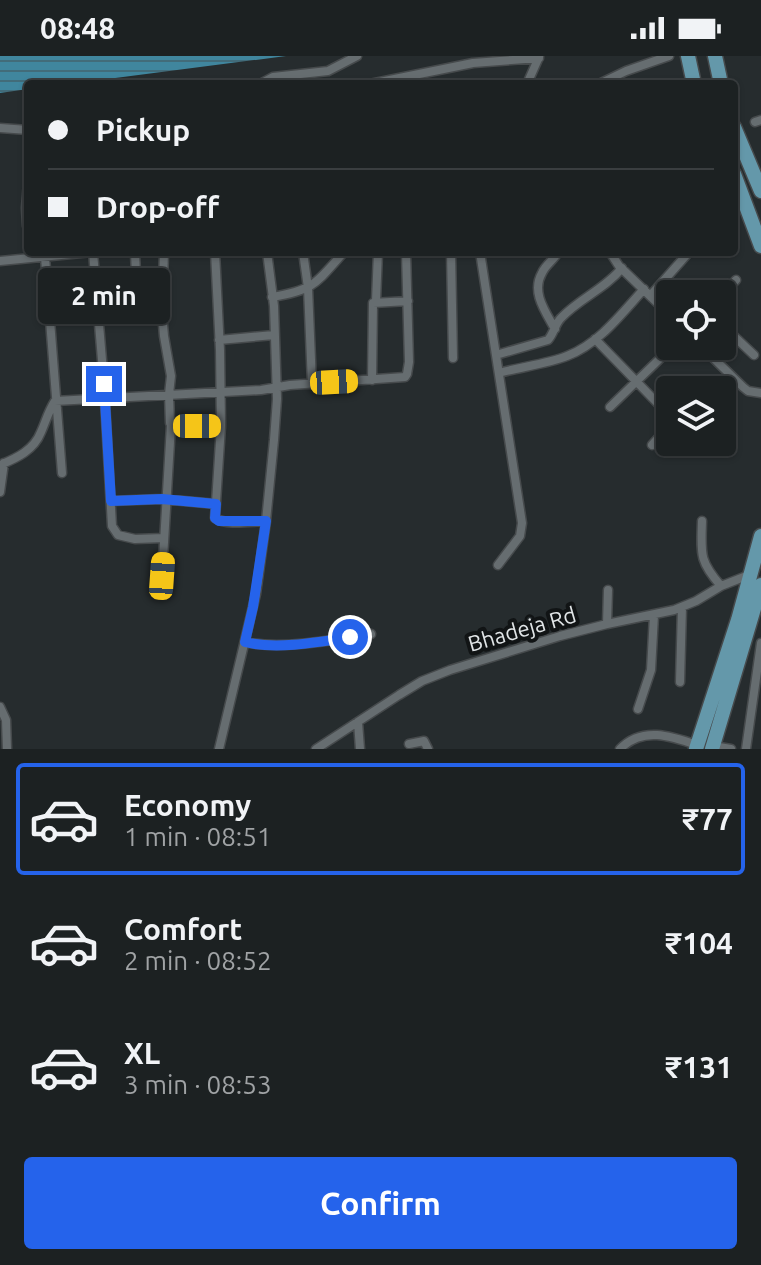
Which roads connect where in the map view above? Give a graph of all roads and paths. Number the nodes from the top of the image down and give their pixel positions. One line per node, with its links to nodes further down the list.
1 (357, 56): 6 (street)
2 (669, 56): 9 (street)
3 (688, 56): 10 (main road)
4 (715, 56): 11 (main road)
5 (539, 57): 7 (street); 8 (street)
6 (267, 80)
7 (390, 80)
8 (529, 80)
9 (607, 80)
10 (693, 80)
11 (720, 80)
12 (0, 128): 13 (street)
13 (24, 130)
14 (738, 136): 16 (main road)
15 (738, 185): 17 (main road)
16 (761, 191)
17 (761, 246)
18 (54, 256): 33 (street)
19 (92, 256): 42 (street)
20 (135, 256): 42 (street)
21 (164, 256): 60 (street)
22 (215, 256): 47 (street)
23 (267, 256): 38 (street)
24 (304, 256): 36 (street)
25 (340, 256): 36 (street)
26 (378, 256): 39 (street)
27 (406, 256): 40 (street)
28 (451, 256): 50 (street)
29 (481, 256): 48 (street)
30 (556, 256): 43 (street)
31 (613, 256): 35 (street)
32 (685, 256): 37 (street)
33 (45, 257): 34 (street); 62 (street)
34 (0, 261)
35 (622, 268): 37 (street); 43 (street)
36 (308, 288): 38 (street); 56 (street)
37 (647, 292): 41 (street); 46 (street)
38 (272, 297): 44 (street)
39 (376, 301): 40 (street); 54 (street)
40 (408, 301): 54 (street)
41 (656, 301)
42 (98, 308): 61 (street)
43 (555, 329): 48 (street)
44 (274, 335): 47 (street); 57 (street)
45 (736, 338): 49 (street)
46 (595, 339): 53 (street); 55 (street)
47 (219, 340): 58 (street)
48 (496, 355): 53 (street)
49 (754, 355)
50 (453, 358)
51 (659, 360): 55 (street)
52 (715, 360): 59 (street)
53 (499, 373): 79 (street)
54 (372, 380): 56 (street)
55 (637, 381): 63 (street); 64 (street)
56 (312, 384): 57 (street)
57 (276, 387): 58 (street); 75 (street)
58 (220, 392): 60 (street); 66 (street)
59 (761, 393)
60 (169, 394): 61 (street); 65 (street)
61 (105, 398): 62 (street); 73 (street)
62 (55, 401): 69 (street); 70 (street)
63 (656, 401)
64 (610, 407)
65 (171, 425): 66 (street); 72 (street)
66 (221, 426): 74 (street)
67 (656, 441): 68 (street)
68 (652, 445)
69 (2, 464): 71 (street)
70 (62, 473)
71 (0, 492)
72 (168, 499): 73 (street); 74 (street); 78 (street)
73 (111, 501): 78 (street)
74 (216, 504): 75 (street)
75 (266, 521): 88 (street)
76 (702, 521): 82 (street)
77 (761, 536): 81 (main road)
78 (164, 538): 80 (street)
79 (498, 565)
80 (162, 576)
81 (756, 580): 82 (street, Bhadeja Rd); 96 (main road)
82 (721, 586): 84 (street, Bhadeja Rd)
83 (608, 590): 86 (street)
84 (682, 607): 85 (street, Bhadeja Rd); 91 (street)
85 (654, 615): 86 (street, Bhadeja Rd); 93 (street)
86 (607, 624): 94 (street, Bhadeja Rd)
87 (371, 634): 88 (street)
88 (245, 642): 98 (street)
89 (761, 645): 90 (street)
90 (758, 674): 104 (street)
91 (680, 682)
92 (0, 707): 97 (street)
93 (638, 709)
94 (358, 722): 99 (street, Bhadeja Rd); 100 (street)
95 (409, 744): 101 (street)
96 (705, 747): 102 (street); 103 (street)
97 (7, 749)
98 (219, 749)
99 (316, 749)
100 (360, 749)
101 (428, 749)
102 (620, 749)
103 (731, 749)
104 (746, 749)

